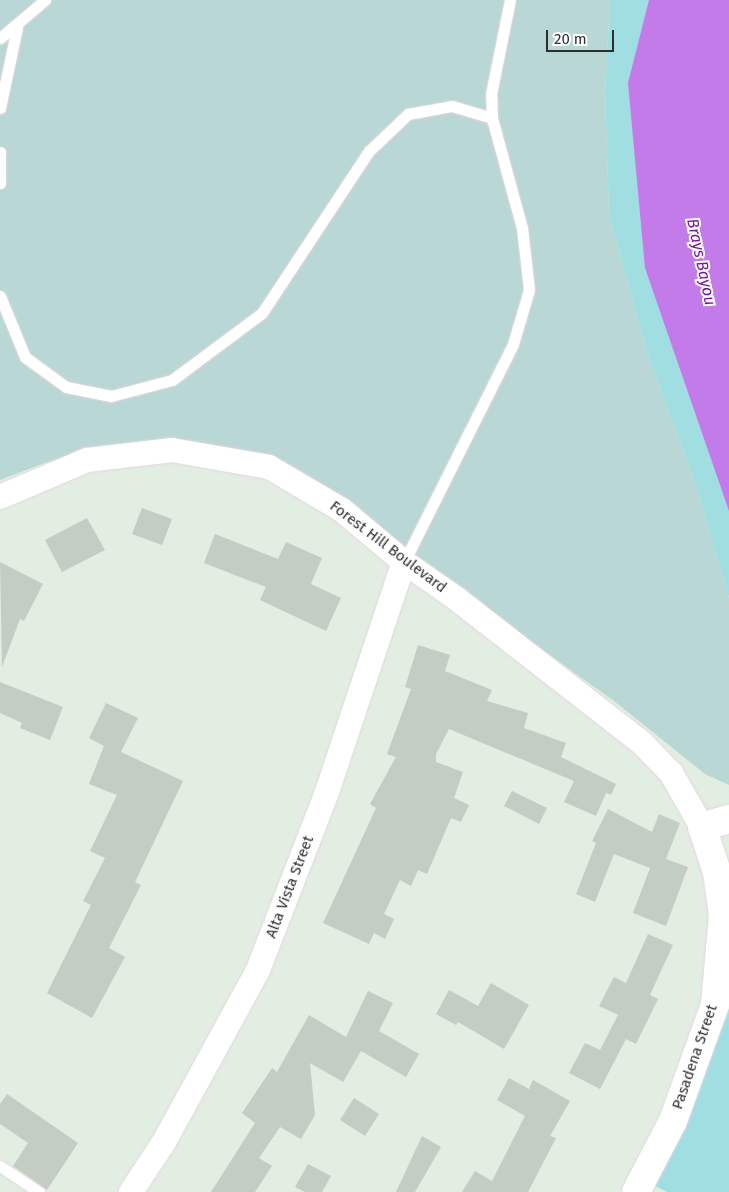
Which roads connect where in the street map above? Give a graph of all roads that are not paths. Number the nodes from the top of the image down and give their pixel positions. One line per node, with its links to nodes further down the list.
1 (45, 0): 3 (lane)
2 (510, 0): 6 (lane)
3 (17, 27): 4 (lane); 5 (lane)
4 (0, 38)
5 (0, 108)
6 (492, 118): 9 (lane); 11 (lane)
7 (0, 152): 8 (lane)
8 (0, 183)
9 (0, 296)
10 (0, 497): 11 (street, Forest Hill Boulevard)
11 (404, 562): 13 (street, Forest Hill Boulevard); 16 (street, Alta Vista Street)
12 (729, 819): 13 (street)
13 (702, 827): 17 (street, Pasadena Street)
14 (0, 1166): 15 (lane)
15 (39, 1192)
16 (131, 1192)
17 (636, 1192)

